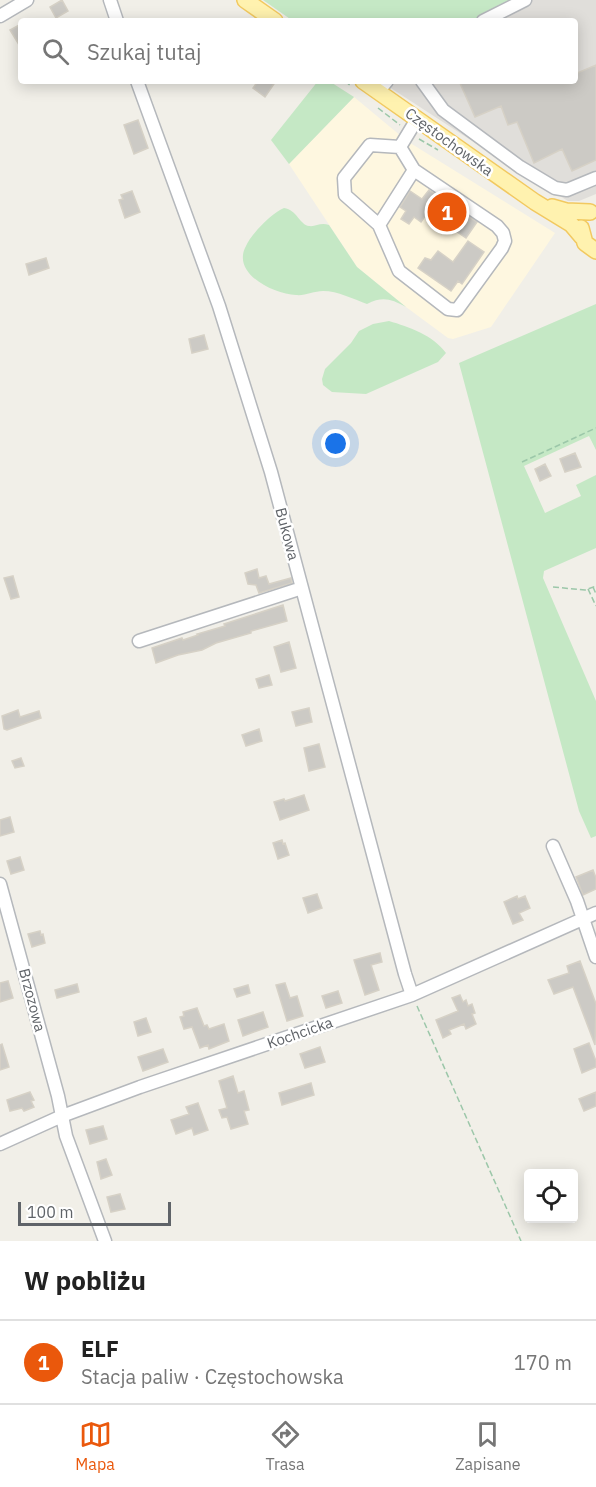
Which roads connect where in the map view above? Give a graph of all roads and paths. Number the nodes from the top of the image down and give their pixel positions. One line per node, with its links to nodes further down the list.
1 (27, 0): 5 (street)
2 (110, 0): 6 (street)
3 (245, 0): 7 (main road)
4 (525, 0): 8 (street)
5 (0, 16)
6 (116, 18)
7 (271, 18)
8 (489, 18)
9 (138, 84): 25 (street, Bukowa)
10 (424, 84): 15 (street)
11 (383, 86): 12 (main road, Częstochowska)
12 (417, 119): 13 (street); 16 (main road, Częstochowska)
13 (400, 147): 14 (street); 18 (street)
14 (414, 170): 18 (street); 18 (street)
15 (596, 178)
16 (535, 202): 17 (main road, Częstochowska); 19 (main road, Częstochowska)
17 (593, 210): 19 (main road)
18 (380, 225)
19 (582, 237): 20 (main road, Częstochowska)
20 (596, 251)
21 (596, 428): 22 (path)
22 (522, 462)
23 (553, 587): 26 (path)
24 (594, 587): 26 (path); 27 (path)
25 (302, 588): 29 (street); 35 (street, Bukowa)
26 (588, 589): 28 (path)
27 (596, 594)
28 (596, 606)
29 (139, 641)
30 (554, 846): 33 (street)
31 (0, 884): 36 (street, Brzozowa)
32 (596, 914): 33 (street, Kochcicka)
33 (583, 920): 34 (street); 35 (street, Kochcicka)
34 (596, 957)
35 (412, 995): 36 (street, Kochcicka); 39 (path)
36 (62, 1116): 37 (street, Kochcicka); 38 (street, Brzozowa)
37 (0, 1143)
38 (105, 1241)
39 (521, 1241)

